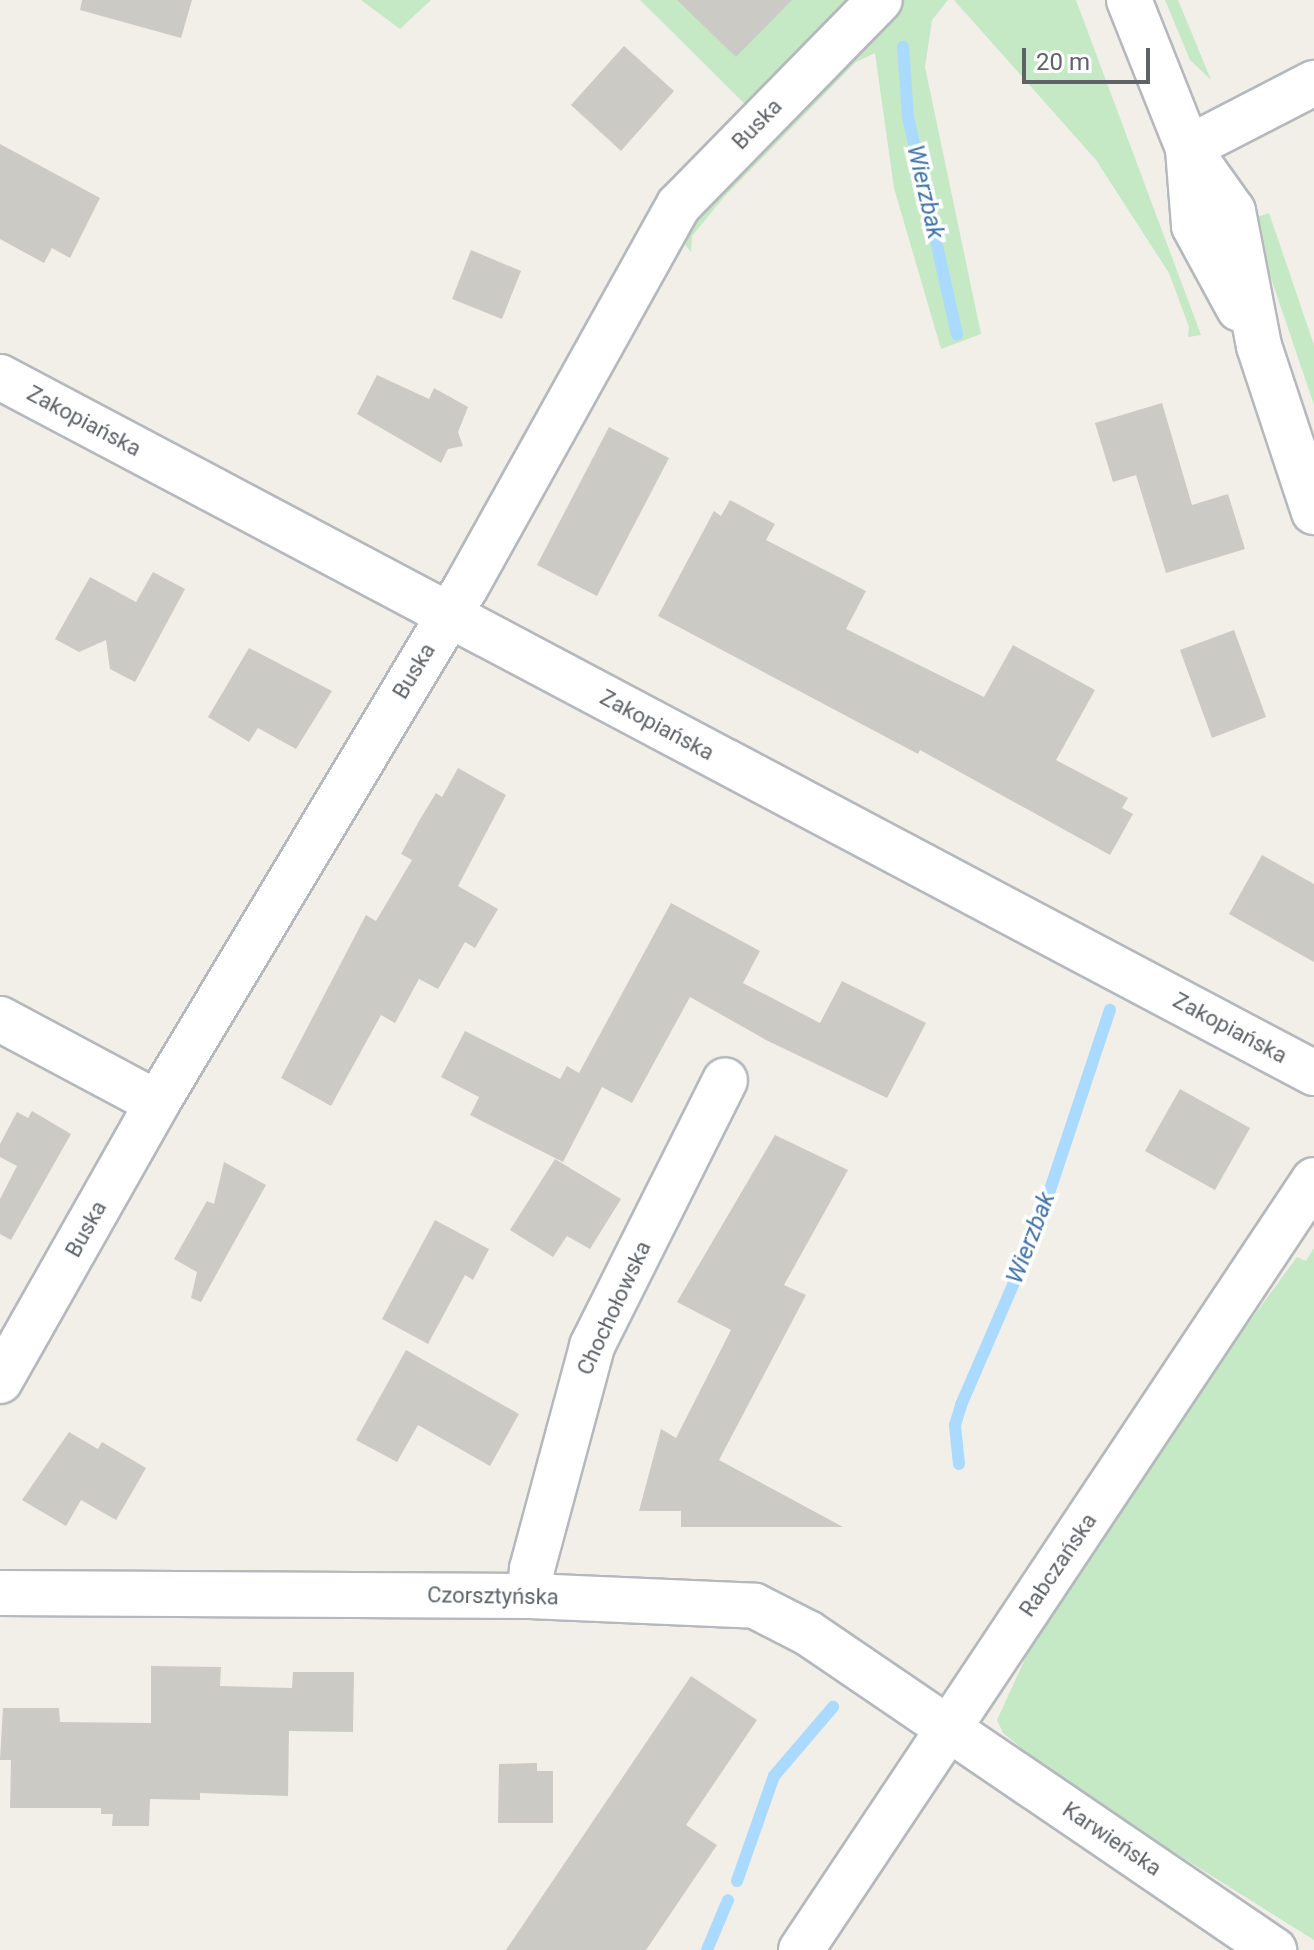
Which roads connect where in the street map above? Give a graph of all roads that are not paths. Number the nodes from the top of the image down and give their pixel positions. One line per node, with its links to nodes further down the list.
1 (880, 0): 7 (street, Buska)
2 (1129, 0): 4 (street)
3 (1314, 83): 4 (street)
4 (1188, 148): 6 (street)
5 (0, 377): 7 (street, Zakopiańska)
6 (1314, 512)
7 (448, 614): 9 (street, Zakopiańska); 11 (street, Buska)
8 (0, 1019): 11 (street)
9 (1314, 1073)
10 (725, 1080): 15 (street, Chochołowska)
11 (157, 1103): 13 (street, Buska)
12 (1314, 1180): 16 (street, Rabczańska)
13 (0, 1381)
14 (0, 1593): 15 (street, Czorsztyńska)
15 (530, 1596): 16 (street, Czorsztyńska)
16 (950, 1727): 17 (street, Rabczańska); 18 (street, Karwieńska)
17 (801, 1950)
18 (1274, 1950)

